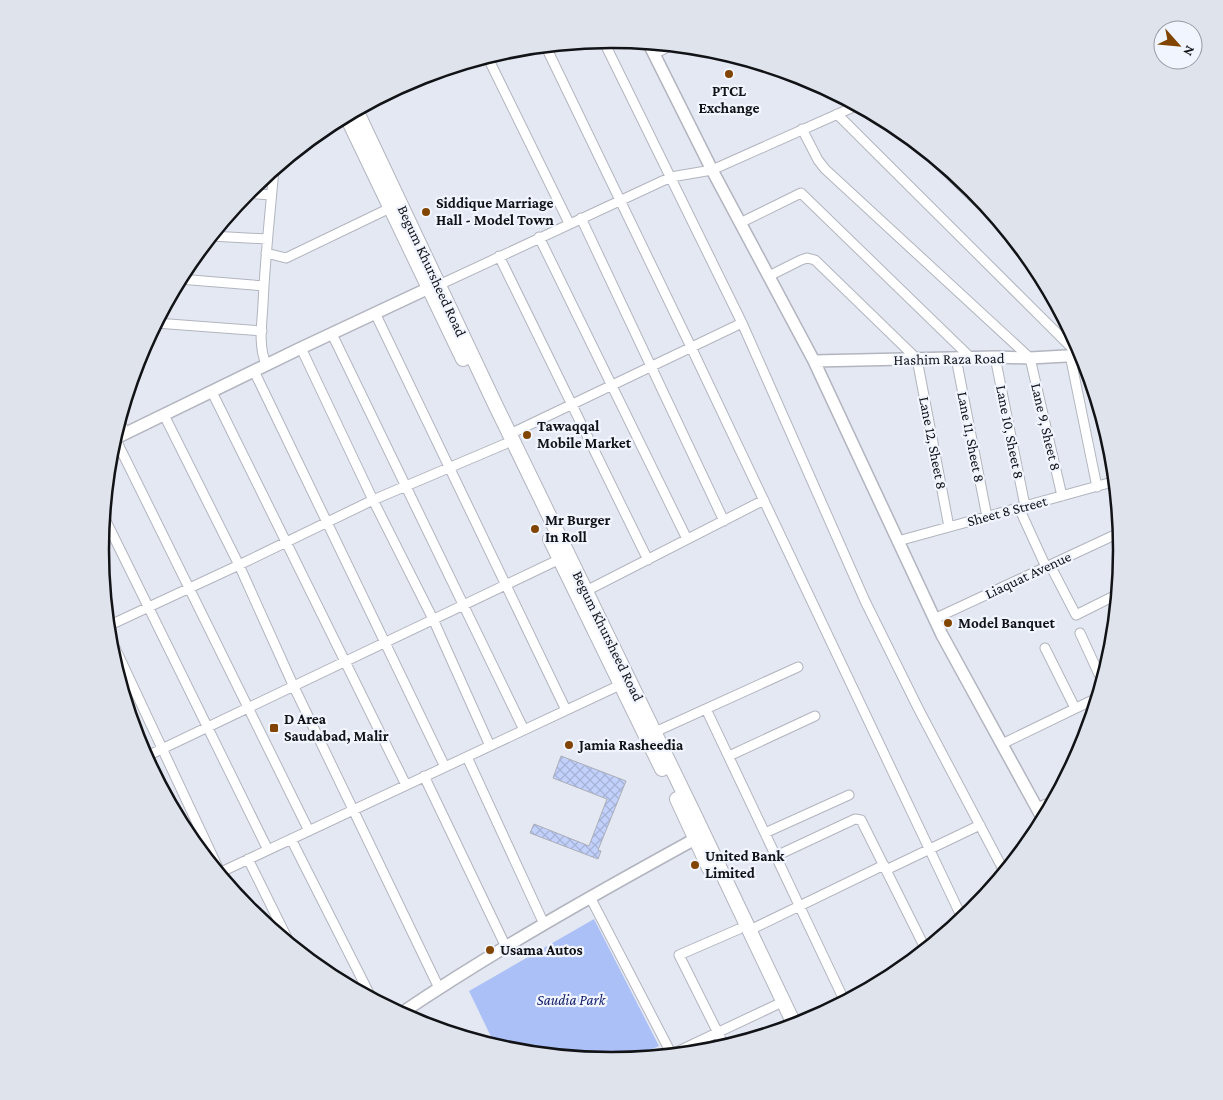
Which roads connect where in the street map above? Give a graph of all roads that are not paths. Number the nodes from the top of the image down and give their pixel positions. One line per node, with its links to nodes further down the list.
1 (607, 48): 13 (street)
2 (652, 50): 5 (street)
3 (661, 51): 5 (street)
4 (548, 52): 17 (street)
5 (654, 54): 12 (street)
6 (490, 63): 21 (street)
7 (851, 108): 8 (street)
8 (837, 114): 11 (street); 38 (street)
9 (355, 118): 18 (main road, Begum Khursheed Road)
10 (356, 118): 30 (main road, Begum Khursheed Road)
11 (802, 130): 12 (street); 43 (street)
12 (712, 170): 13 (street); 20 (street)
13 (671, 177): 17 (street); 32 (street)
14 (273, 179): 16 (street)
15 (257, 194): 16 (street)
16 (271, 195): 24 (street)
17 (620, 200): 19 (street); 36 (street)
18 (390, 208): 25 (street); 30 (main road, Begum Khursheed Road)
19 (581, 218): 21 (street); 48 (street)
20 (740, 222): 27 (street); 42 (street)
21 (569, 224): 23 (street)
22 (219, 237): 24 (street)
23 (539, 237): 26 (street); 50 (street)
24 (267, 240): 25 (street)
25 (266, 253): 29 (street)
26 (499, 256): 30 (street); 52 (street)
27 (769, 276): 44 (street); 45 (street)
28 (188, 280): 29 (street)
29 (264, 286): 34 (street)
30 (434, 287): 31 (street); 57 (main road, Begum Khursheed Road)
31 (375, 314): 35 (street); 59 (street)
32 (742, 322): 36 (street); 123 (street)
33 (163, 324): 34 (street)
34 (262, 331): 46 (street)
35 (332, 334): 37 (street); 61 (street)
36 (691, 347): 48 (street); 66 (street)
37 (301, 348): 46 (street); 65 (street)
38 (1072, 350)
39 (1075, 355): 43 (street, Hashim Raza Road)
40 (995, 357): 42 (street, Hashim Raza Road); 43 (street, Hashim Raza Road); 67 (street, Lane 10, Sheet 8)
41 (956, 358): 42 (street, Hashim Raza Road); 44 (street, Hashim Raza Road); 68 (street, Lane 11, Sheet 8)
42 (971, 358)
43 (1030, 358): 63 (street, Lane 9, Sheet 8)
44 (917, 359): 45 (street, Hashim Raza Road); 71 (street, Lane 12, Sheet 8)
45 (814, 361): 75 (street)
46 (266, 364): 49 (street)
47 (1078, 365): 62 (street)
48 (651, 366): 50 (street); 69 (street)
49 (254, 371): 51 (street); 70 (street)
50 (612, 385): 52 (street); 74 (street)
51 (212, 392): 53 (street); 76 (street)
52 (572, 404): 57 (street); 78 (street)
53 (164, 415): 55 (street); 79 (street)
54 (124, 429): 55 (street)
55 (126, 433): 56 (street)
56 (123, 434)
57 (507, 439): 59 (street); 64 (main road, Begum Khursheed Road)
58 (120, 449): 82 (street)
59 (449, 468): 61 (street); 81 (street)
60 (1110, 483): 62 (street, Sheet 8 Street)
61 (406, 486): 65 (street); 85 (street)
62 (1097, 486): 63 (street, Sheet 8 Street)
63 (1062, 496): 67 (street, Sheet 8 Street)
64 (536, 498): 77 (main road, Begum Khursheed Road); 83 (main road, Begum Khursheed Road)
65 (373, 500): 70 (street); 88 (street)
66 (764, 500): 69 (street); 129 (street)
67 (1022, 507): 68 (street, Sheet 8 Street); 80 (street, Lane 10, Sheet 8)
68 (987, 517): 71 (street, Sheet 8 Street)
69 (724, 521): 74 (street)
70 (327, 522): 76 (street); 91 (street)
71 (949, 527): 75 (street, Sheet 8 Street)
72 (110, 529): 86 (street)
73 (1114, 535): 80 (street, Liaquat Avenue)
74 (688, 539): 78 (street)
75 (898, 541): 87 (street)
76 (286, 542): 79 (street); 93 (street)
77 (560, 559): 81 (street); 97 (main road, Begum Khursheed Road)
78 (648, 560): 83 (street)
79 (239, 565): 82 (street); 98 (street)
80 (1048, 566): 84 (street, Lane 10, Sheet 8); 87 (street, Liaquat Avenue)
81 (506, 585): 85 (street); 104 (street)
82 (189, 588): 86 (street); 102 (street)
83 (586, 591): 99 (main road, Begum Khursheed Road)
84 (1112, 597)
85 (463, 605): 88 (street); 107 (street)
86 (148, 607): 89 (street); 106 (street)
87 (934, 618): 109 (street)
88 (433, 619): 91 (street); 110 (street)
89 (114, 623)
90 (1080, 633): 96 (street)
91 (385, 642): 93 (street); 115 (street)
92 (1045, 648): 101 (street)
93 (346, 662): 98 (street); 117 (street)
94 (123, 665): 111 (street)
95 (798, 667): 103 (street)
96 (1098, 673)
97 (620, 685): 99 (main road, Begum Khursheed Road); 104 (street)
98 (294, 687): 102 (street); 121 (street)
99 (632, 697): 108 (main road, Begum Khursheed Road); 127 (main road, Begum Khursheed Road)
100 (1090, 701): 101 (street)
101 (1075, 708): 109 (street)
102 (248, 709): 106 (street); 124 (street)
103 (706, 709): 108 (street); 113 (street)
104 (566, 710): 107 (street)
105 (815, 716): 113 (street)
106 (208, 728): 111 (street); 128 (street)
107 (524, 730): 110 (street)
108 (655, 732): 140 (main road, Begum Khursheed Road)
109 (1002, 744): 120 (street)
110 (490, 746): 114 (street)
111 (163, 749): 112 (street); 130 (street)
112 (152, 754)
113 (729, 756): 125 (street)
114 (467, 757): 115 (street); 139 (street)
115 (445, 767): 116 (street)
116 (424, 776): 117 (street); 143 (street)
117 (406, 785): 121 (street)
118 (849, 794): 125 (street)
119 (1045, 805): 120 (street)
120 (1037, 808): 122 (street)
121 (354, 809): 124 (street); 144 (street)
122 (1040, 813)
123 (980, 825): 129 (street); 133 (street)
124 (308, 830): 126 (street)
125 (765, 833): 131 (street)
126 (290, 839): 128 (street); 145 (street)
127 (695, 839): 136 (street); 140 (main road, Begum Khursheed Road)
128 (268, 850): 132 (street)
129 (930, 850): 134 (street); 138 (street)
130 (211, 853)
131 (776, 856): 134 (street); 137 (street)
132 (248, 859): 135 (street); 141 (street)
133 (1002, 866)
134 (885, 868): 137 (street); 142 (street)
135 (225, 870)
136 (590, 897): 139 (street); 154 (street)
137 (800, 906): 140 (street); 146 (street)
138 (959, 912)
139 (544, 924): 143 (street)
140 (744, 930): 147 (main road, Begum Khursheed Road); 149 (main road, Begum Khursheed Road); 151 (street)
141 (283, 931)
142 (923, 944)
143 (506, 947): 144 (street)
144 (439, 988): 148 (street)
145 (367, 989)
146 (842, 996)
147 (776, 1005): 150 (main road, Begum Khursheed Road); 151 (street)
148 (407, 1009)
149 (791, 1019)
150 (784, 1022)
151 (718, 1033): 152 (street); 153 (street)
152 (722, 1040)
153 (690, 1046)
154 (668, 1049)

